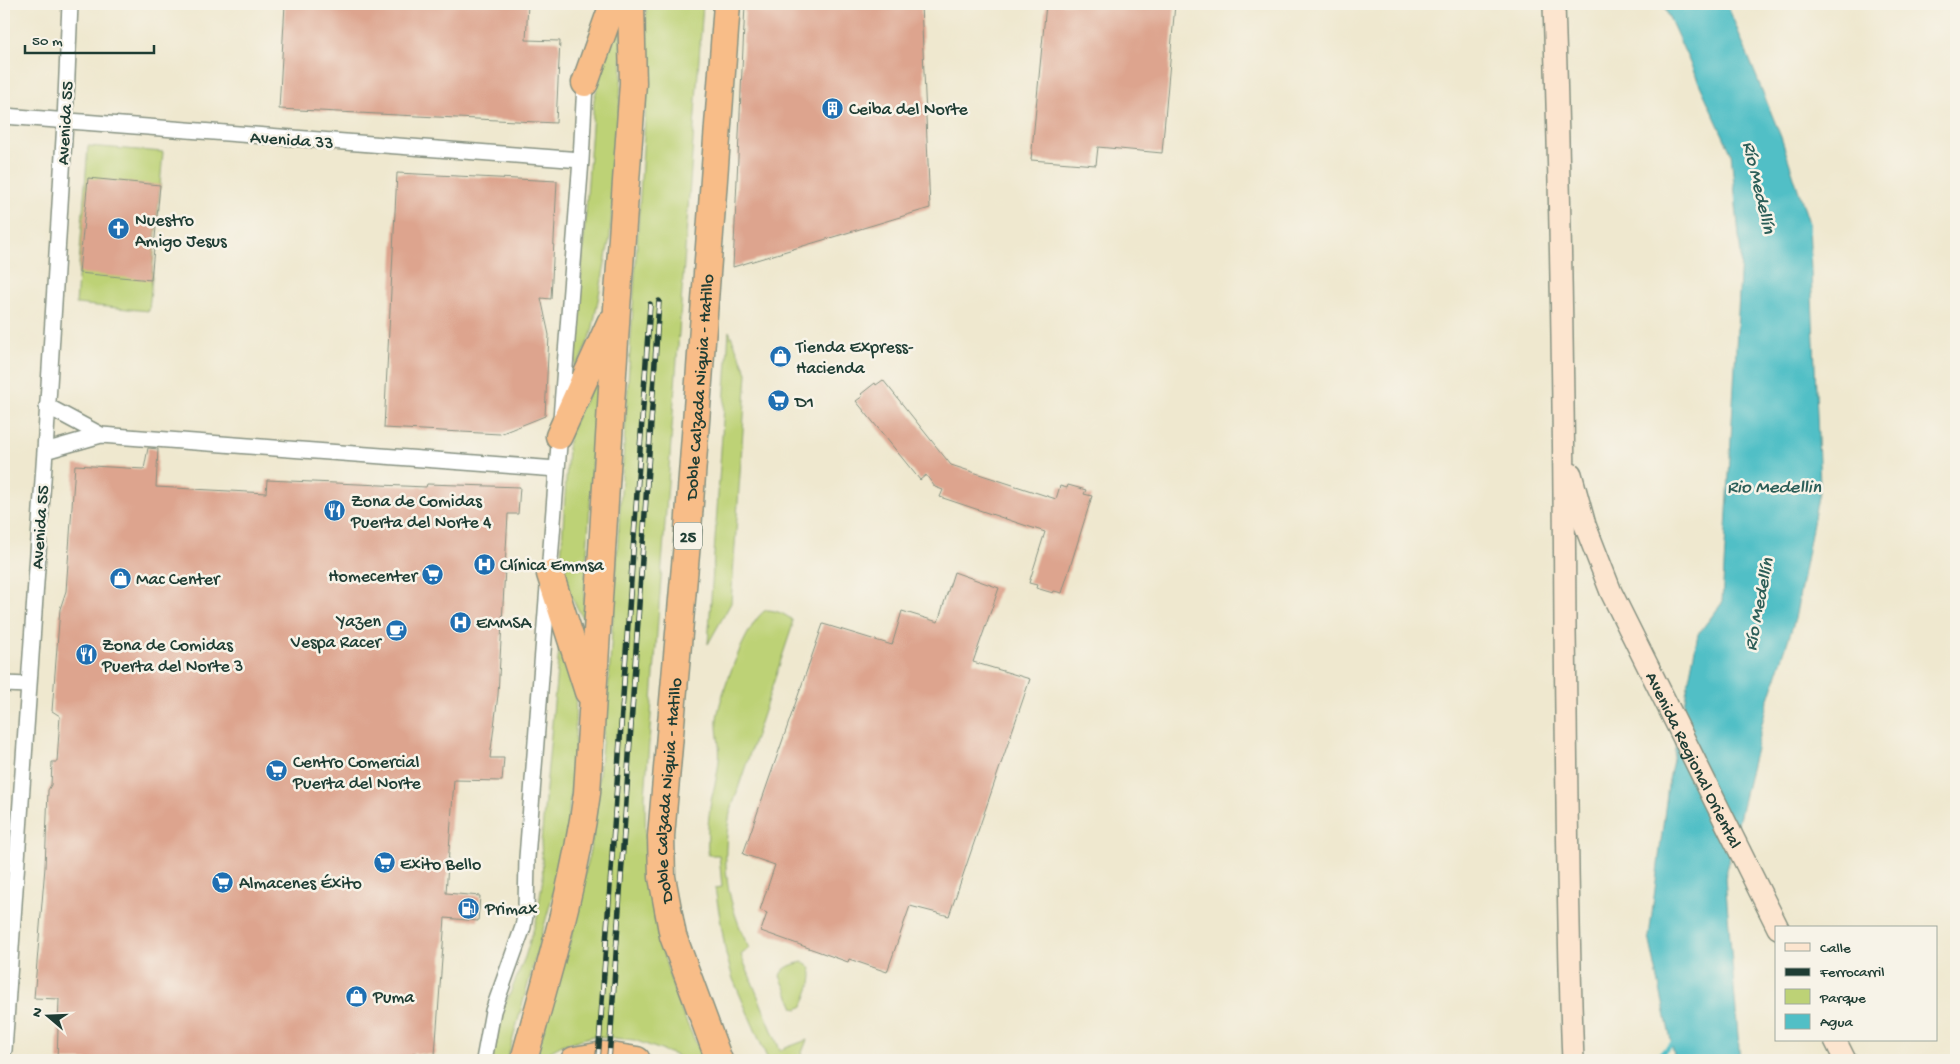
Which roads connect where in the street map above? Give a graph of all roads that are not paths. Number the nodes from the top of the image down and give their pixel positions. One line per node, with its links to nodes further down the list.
1 (70, 4): 8 (street, Avenida 55)
2 (613, 4): 6 (highway)
3 (630, 4): 10 (highway)
4 (727, 4): 28 (highway, Doble Calzada Niquia - Hatillo / 25)
5 (1554, 4): 14 (main road)
6 (585, 83): 9 (street)
7 (4, 116): 8 (street, Avenida 33)
8 (65, 122): 9 (street, Avenida 33); 11 (street, Avenida 55)
9 (581, 160): 13 (street)
10 (617, 308): 13 (highway); 20 (highway)
11 (47, 406): 12 (street); 15 (street, Avenida 55)
12 (101, 435): 15 (street); 16 (street)
13 (559, 436): 16 (street)
14 (1563, 443): 21 (main road, Avenida Regional Oriental); 29 (main road)
15 (45, 451): 19 (street, Avenida 55)
16 (557, 469): 17 (street)
17 (550, 574): 20 (highway); 24 (street)
18 (4, 684): 19 (street)
19 (28, 684): 23 (street, Avenida 55)
20 (592, 706): 25 (highway)
21 (1777, 926)
22 (1836, 1042): 30 (main road)
23 (4, 1050)
24 (484, 1060)
25 (524, 1060)
26 (574, 1060): 27 (highway)
27 (637, 1060)
28 (719, 1060)
29 (1574, 1060)
30 (1845, 1060)

